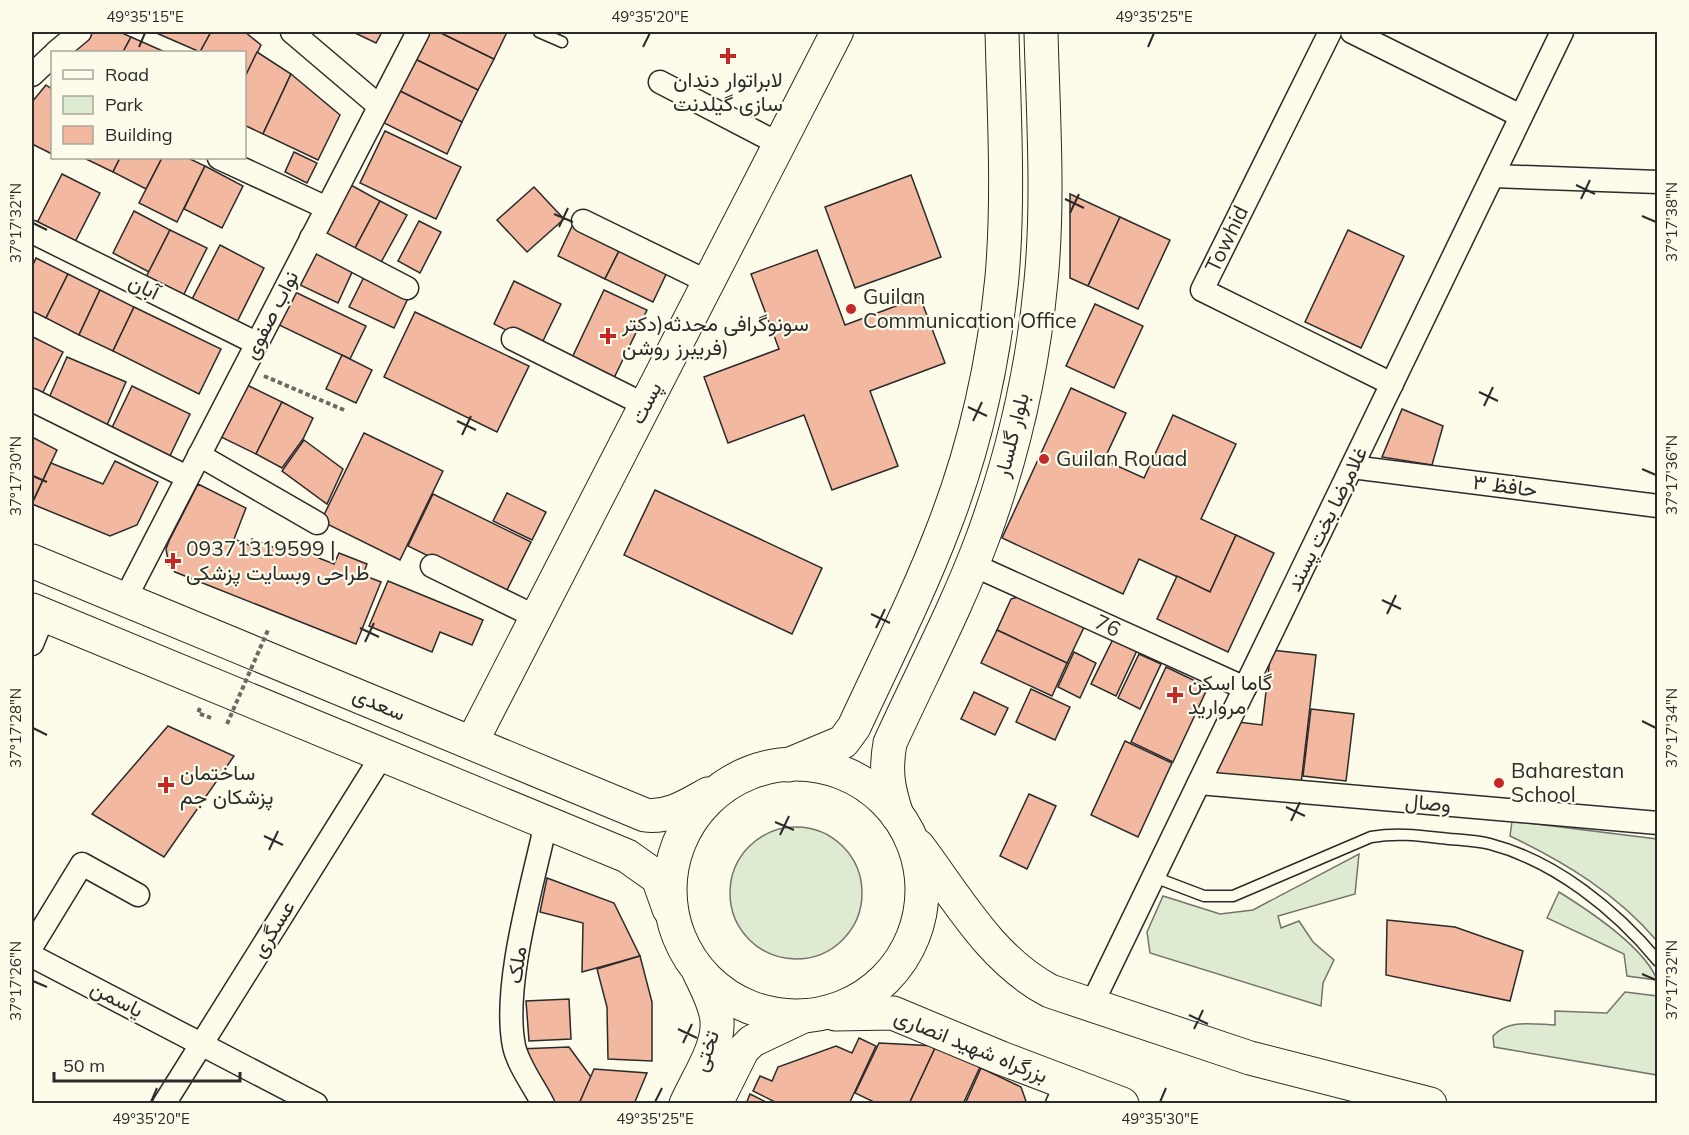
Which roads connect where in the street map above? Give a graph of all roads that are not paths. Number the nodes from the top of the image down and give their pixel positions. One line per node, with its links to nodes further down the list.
1 (80, 32): 12 (street)
2 (292, 32): 16 (street)
3 (418, 32): 16 (street, نواب صفوی)
4 (538, 32): 11 (lane)
5 (837, 32): 18 (street, پست)
6 (1002, 32): 47 (main road, بلوار گلسار)
7 (1041, 32): 39 (main road, بلوار گلسار)
8 (1330, 32): 30 (street, Towhid)
9 (1352, 32): 17 (street)
10 (1563, 32): 17 (street, غلامرضا بخت پسند)
11 (562, 42)
12 (57, 51)
13 (51, 57): 14 (street)
14 (32, 75)
15 (660, 82): 18 (street)
16 (379, 106): 22 (street, نواب صفوی)
17 (1521, 117): 20 (street, غلامرضا بخت پسند)
18 (779, 144): 26 (street, پست)
19 (221, 159): 22 (street)
20 (1493, 176): 21 (street); 30 (street, غلامرضا بخت پسند)
21 (1658, 182)
22 (327, 208): 25 (street, نواب صفوی)
23 (583, 221): 26 (street)
24 (32, 232): 29 (street, آبان)
25 (311, 238): 27 (street); 29 (street, نواب صفوی)
26 (708, 282): 32 (street, پست)
27 (407, 288)
28 (513, 339): 32 (street)
29 (256, 343): 33 (street, نواب صفوی)
30 (1392, 384): 34 (street, غلامرضا بخت پسند)
31 (32, 400): 35 (street)
32 (645, 405): 42 (street, پست)
33 (199, 455): 35 (street, نواب صفوی); 37 (street)
34 (1352, 467): 36 (street, حافظ ۳); 44 (street, غلامرضا بخت پسند)
35 (187, 477): 41 (street, نواب صفوی)
36 (1658, 506)
37 (317, 523)
38 (32, 561): 41 (main road, سعدی)
39 (971, 564): 44 (street, 76); 52 (main road, بلوار گلسار)
40 (432, 566): 42 (street)
41 (125, 599): 45 (main road, سعدی)
42 (536, 617): 45 (street, پست)
43 (36, 623): 46 (main road)
44 (1245, 688): 48 (street, غلامرضا بخت پسند)
45 (472, 742): 49 (main road, سعدی)
46 (383, 754): 51 (main road); 62 (street, عسگری)
47 (788, 765): 49 (main road, سعدی); 52 (main road)
48 (1200, 783): 50 (street, وصال); 53 (street, غلامرضا بخت پسند)
49 (726, 785): 55 (main road)
50 (1658, 822)
51 (546, 823): 55 (main road); 66 (street, ملک)
52 (903, 825): 60 (main road); 61 (main road, بلوار گلسار)
53 (1154, 877): 58 (lane); 60 (street, غلامرضا بخت پسند)
54 (138, 896): 56 (street)
55 (675, 925): 59 (main road)
56 (32, 946)
57 (32, 956): 62 (street, یاسمن)
58 (1658, 961)
59 (696, 965): 61 (main road, بزرگراه شهید انصاری); 67 (main road, تختی)
60 (1091, 1006): 70 (main road)
61 (811, 1015): 63 (main road, بزرگراه شهید انصاری); 68 (street, تختی)
62 (202, 1043): 64 (street, عسگری); 65 (street, یاسمن)
63 (1062, 1094): 69 (main road, بزرگراه شهید انصاری)
64 (164, 1104)
65 (316, 1104)
66 (543, 1104)
67 (686, 1104)
68 (716, 1104)
69 (1122, 1104)
70 (1430, 1104)

